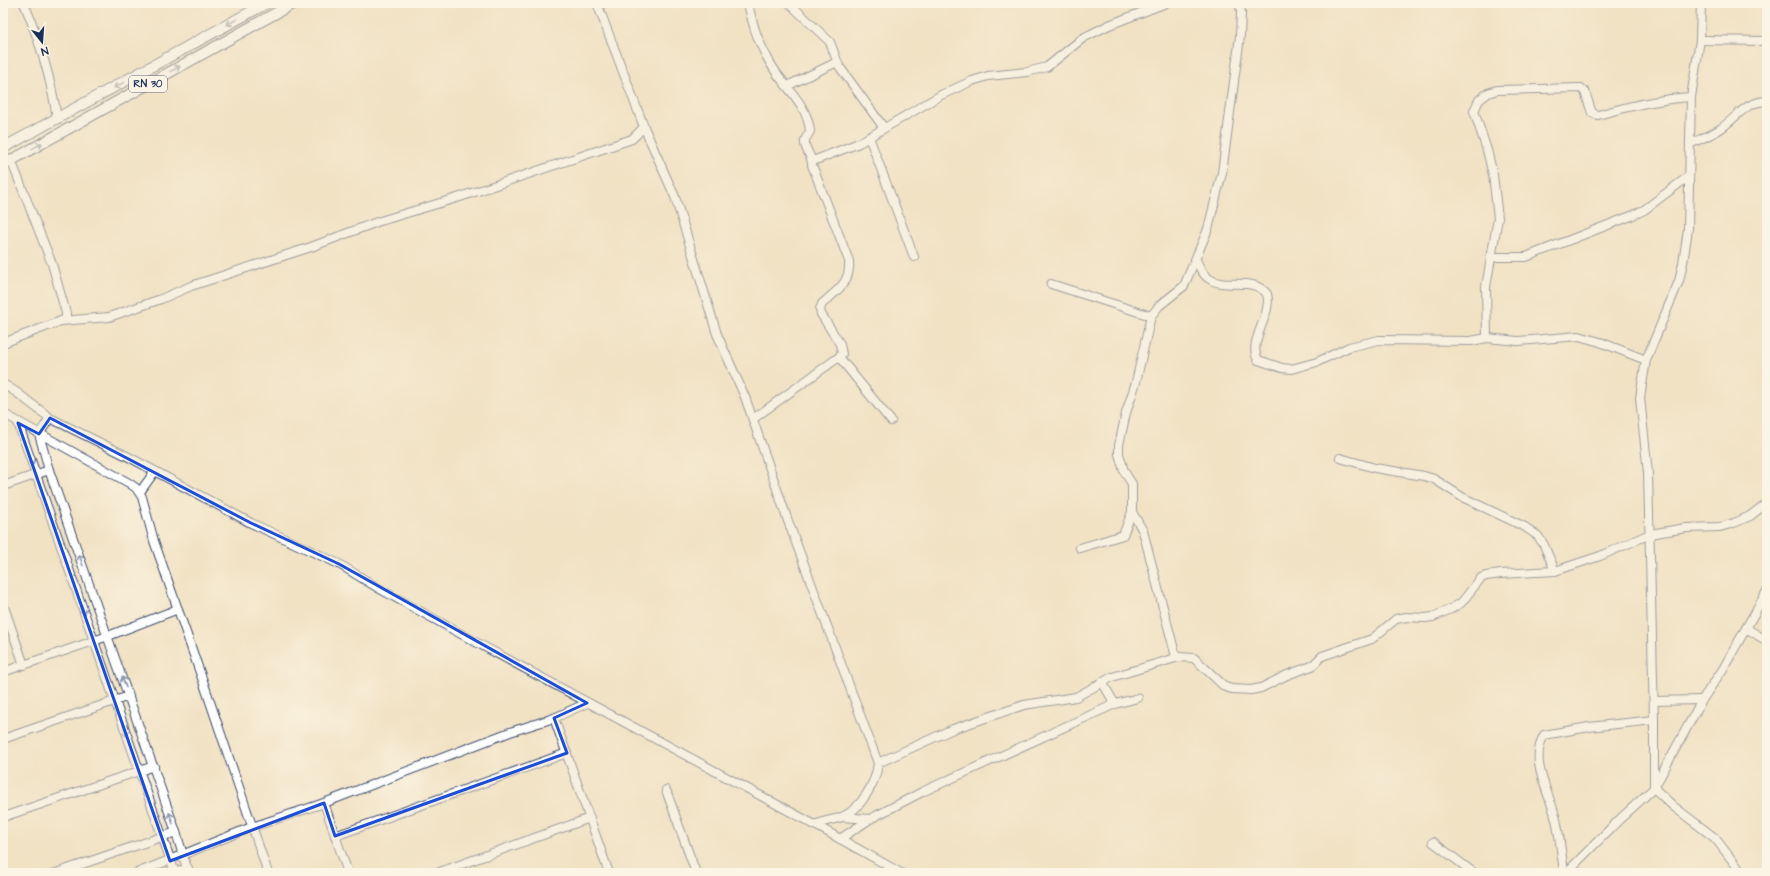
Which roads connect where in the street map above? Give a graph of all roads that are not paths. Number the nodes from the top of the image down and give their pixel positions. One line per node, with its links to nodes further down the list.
1 (24, 3): 16 (street)
2 (267, 3): 16 (main road, RN 30, one-way to 16)
3 (294, 3): 23 (main road, RN 30 / RN 30, one-way to 3)
4 (597, 3): 17 (street)
5 (748, 3): 13 (street)
6 (789, 3): 12 (street)
7 (1166, 3): 18 (street)
8 (1240, 3): 27 (street)
9 (1701, 3): 10 (street)
10 (1700, 40): 11 (street); 14 (street)
11 (1767, 40)
12 (837, 62): 13 (street); 18 (street)
13 (787, 86): 22 (street)
14 (1691, 97): 20 (street); 26 (street)
15 (1767, 101): 20 (street)
16 (57, 118): 21 (main road, RN 30)
17 (644, 127): 30 (street); 38 (street)
18 (884, 128): 19 (street)
19 (869, 138): 22 (street); 25 (street)
20 (1690, 144): 24 (street)
21 (3, 148)
22 (813, 161): 33 (street)
23 (7, 163): 30 (street)
24 (1689, 176): 26 (street); 34 (street)
25 (914, 257)
26 (1490, 258): 31 (street)
27 (1196, 260): 29 (street); 31 (street)
28 (1051, 284): 29 (street)
29 (1151, 316): 49 (street)
30 (61, 321): 32 (street)
31 (1487, 338): 34 (street)
32 (3, 343)
33 (839, 357): 38 (street); 39 (street)
34 (1646, 360): 50 (street)
35 (3, 384): 37 (street)
36 (3, 415): 40 (street)
37 (50, 418): 41 (street); 44 (street)
38 (753, 420): 75 (street)
39 (891, 421)
40 (18, 423): 41 (street); 45 (street, one-way to 45)
41 (39, 434): 43 (street); 47 (street)
42 (1340, 458): 52 (street)
43 (50, 470): 45 (street); 57 (street, one-way to 43)
44 (155, 471): 47 (street); 69 (street)
45 (36, 474): 46 (street); 58 (street, one-way to 58)
46 (3, 486)
47 (140, 492): 55 (street)
48 (1767, 503): 50 (street)
49 (1132, 512): 51 (street); 60 (street)
50 (1650, 534): 52 (street); 68 (street)
51 (1080, 548)
52 (1555, 571): 60 (street)
53 (1767, 591): 56 (street)
54 (3, 604): 61 (street)
55 (178, 609): 57 (street); 86 (street)
56 (1746, 628): 59 (street); 67 (street)
57 (108, 636): 58 (street); 64 (street, one-way to 57)
58 (94, 641): 61 (street); 66 (street)
59 (1767, 641)
60 (1176, 657): 63 (street)
61 (24, 665): 62 (street)
62 (3, 672)
63 (1102, 682): 70 (street); 75 (street)
64 (129, 696): 66 (street); 76 (street)
65 (1138, 698): 70 (street)
66 (115, 700): 73 (street); 77 (street, one-way to 77)
67 (1702, 700): 68 (street); 78 (street)
68 (1654, 701): 72 (street)
69 (587, 703): 71 (street); 85 (street)
70 (1114, 704): 84 (street)
71 (554, 718): 74 (street); 80 (street)
72 (1654, 720): 78 (street); 104 (street)
73 (3, 739)
74 (567, 753): 83 (street); 89 (street)
75 (878, 764): 82 (street)
76 (154, 766): 77 (street); 87 (street, one-way to 76)
77 (138, 771): 81 (street); 88 (street)
78 (1654, 788): 104 (street); 105 (street)
79 (666, 790): 101 (street)
80 (324, 803): 86 (street); 89 (street)
81 (3, 817)
82 (842, 817): 84 (street); 85 (street)
83 (590, 818): 99 (street); 100 (street)
84 (870, 819): 90 (street)
85 (815, 825): 90 (street)
86 (252, 827): 92 (street); 97 (street)
87 (176, 832): 88 (street); 92 (street)
88 (162, 836): 93 (street); 95 (street)
89 (335, 836): 98 (street)
90 (840, 839): 102 (street)
91 (1433, 842): 103 (street)
92 (184, 856): 93 (street); 94 (street)
93 (170, 861): 94 (street); 96 (street)
94 (188, 871)
95 (56, 873)
96 (137, 873)
97 (268, 873)
98 (348, 873)
99 (437, 873)
100 (609, 873)
101 (696, 873)
102 (901, 873)
103 (1474, 873)
104 (1565, 873)
105 (1742, 873)

